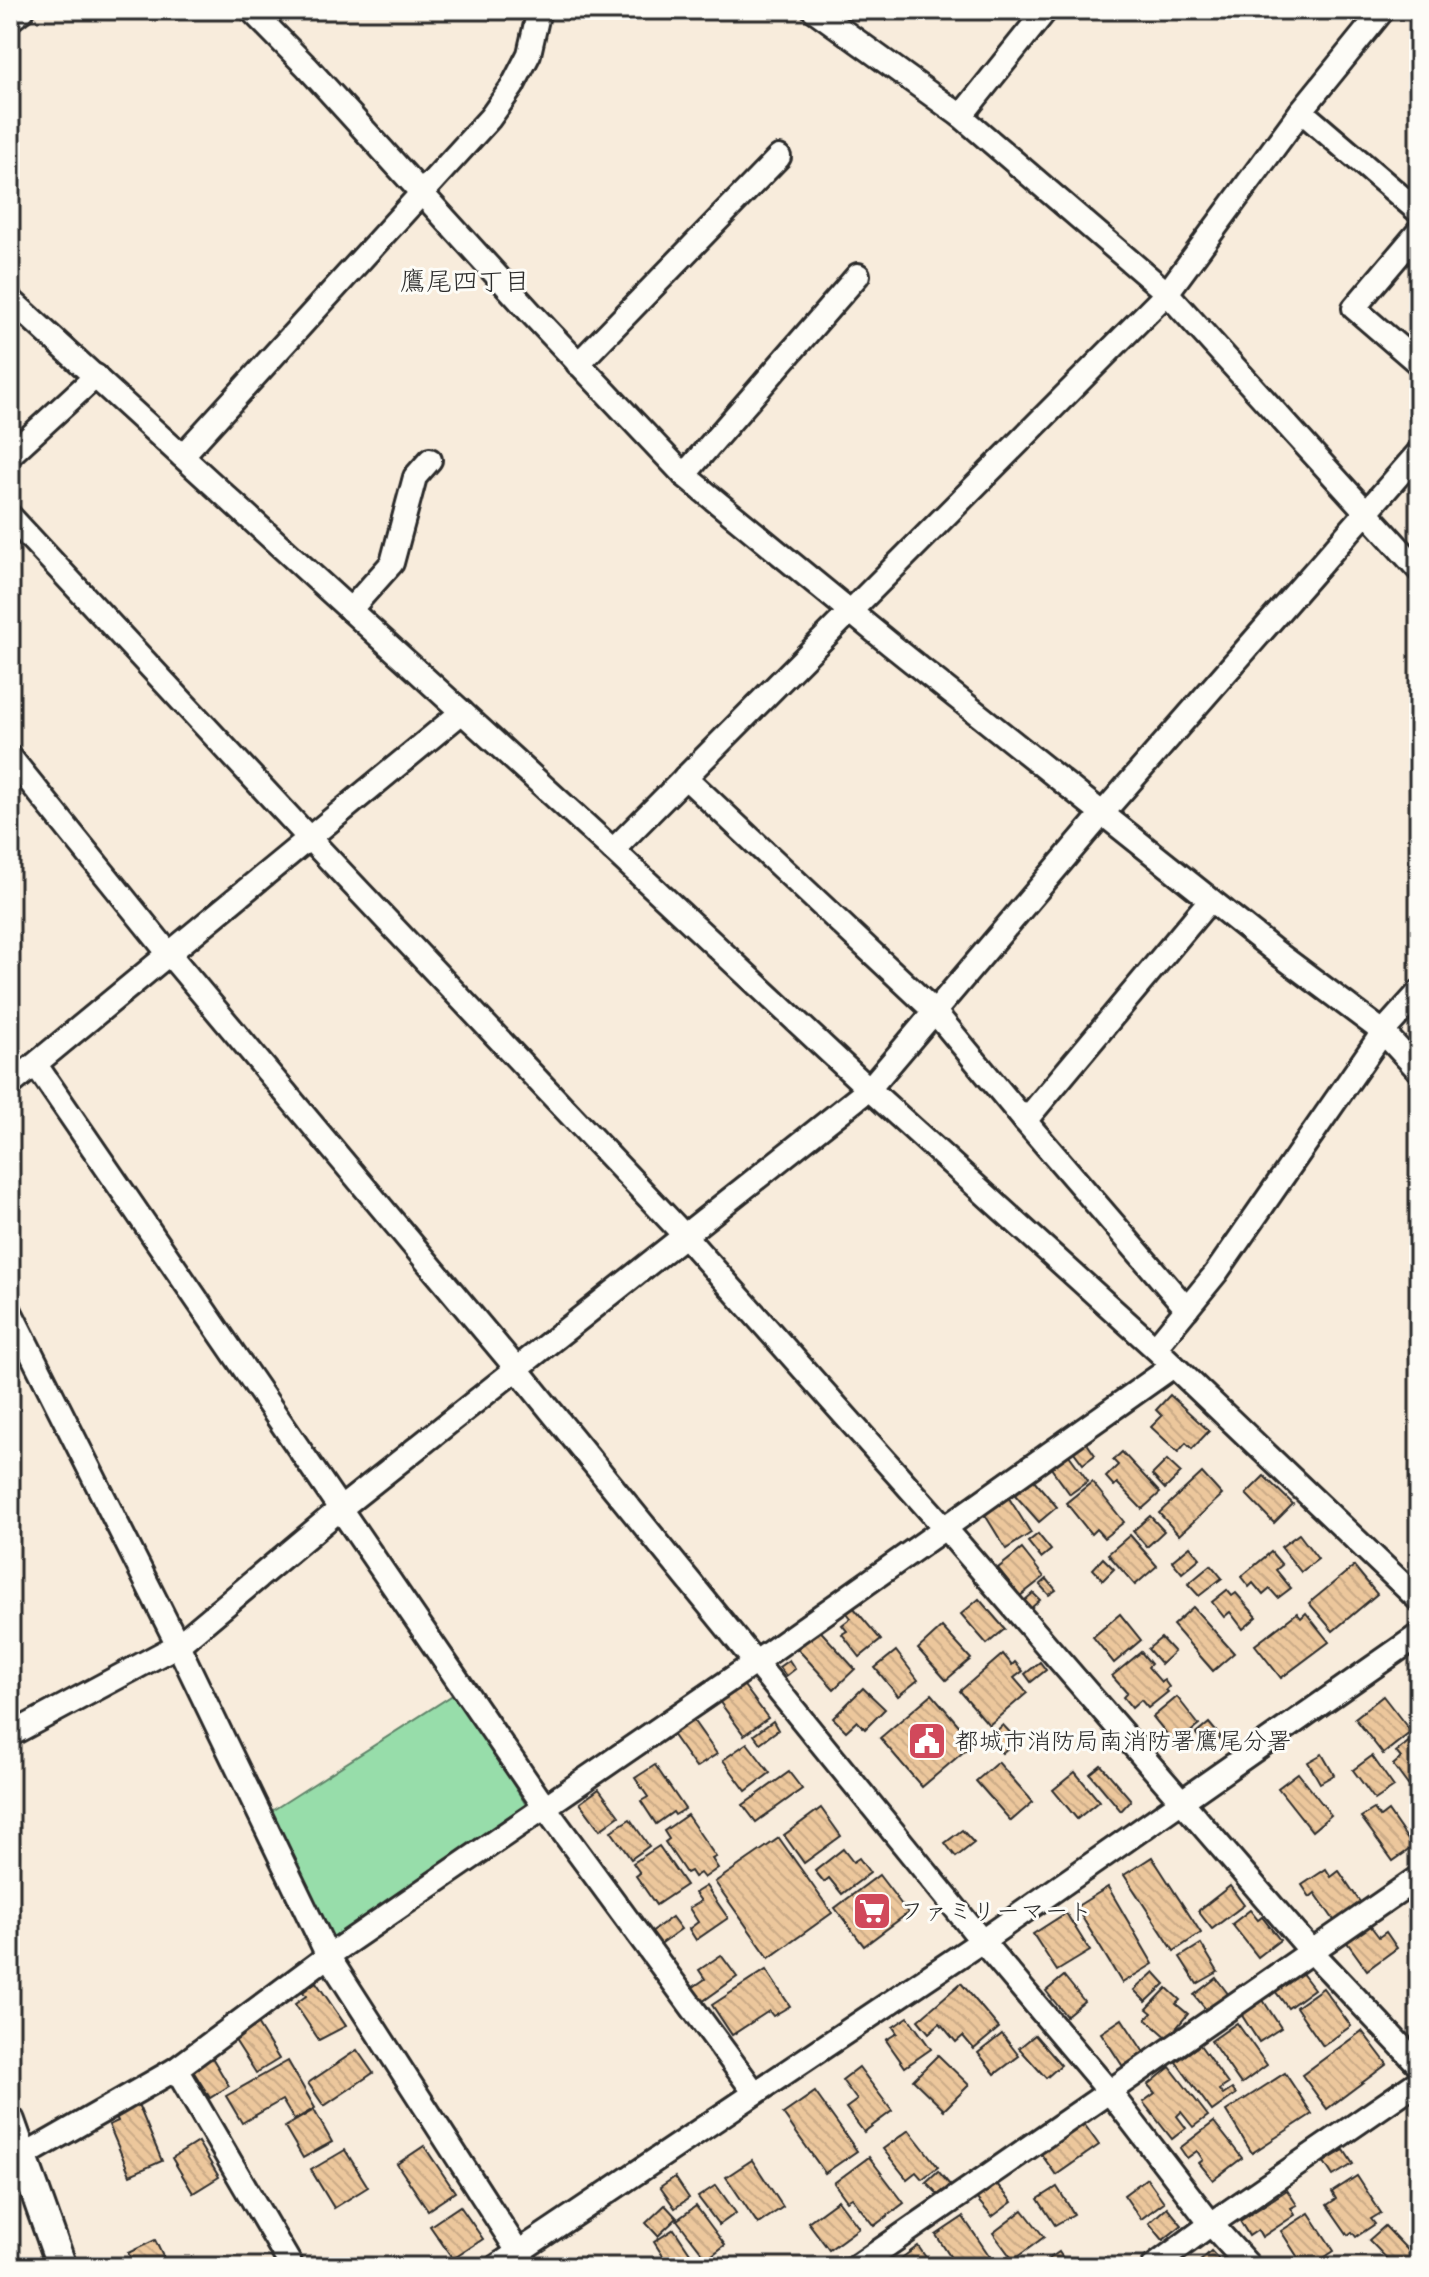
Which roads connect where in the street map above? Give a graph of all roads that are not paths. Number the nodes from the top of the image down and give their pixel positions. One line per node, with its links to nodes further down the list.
1 (23, 10): 7 (street)
2 (251, 10): 11 (street)
3 (539, 10): 11 (street)
4 (814, 10): 9 (street)
5 (1046, 10): 9 (street)
6 (1383, 10): 8 (street)
7 (10, 20)
8 (1301, 111): 12 (street); 15 (street)
9 (961, 116): 15 (street)
10 (779, 157): 17 (street)
11 (421, 192): 17 (street); 22 (street)
12 (1419, 212)
13 (1419, 231): 18 (street)
14 (858, 275): 24 (street)
15 (1167, 293): 25 (street); 29 (street)
16 (10, 299): 19 (street)
17 (578, 364): 24 (street)
18 (1419, 364)
19 (96, 376): 21 (street); 22 (street)
20 (1419, 452): 25 (street)
21 (10, 455)
22 (182, 456): 28 (street)
23 (430, 460): 28 (street)
24 (684, 475): 29 (street)
25 (1366, 514): 27 (street); 33 (street)
26 (10, 516): 34 (street)
27 (1419, 570)
28 (350, 610): 30 (street)
29 (850, 610): 32 (street); 33 (street)
30 (462, 712): 34 (street); 35 (street)
31 (10, 757): 37 (street)
32 (685, 777): 35 (street); 39 (street)
33 (1102, 814): 36 (street); 39 (street)
34 (309, 838): 37 (street); 46 (street)
35 (613, 850): 44 (street)
36 (1210, 900): 40 (street); 45 (street)
37 (170, 955): 41 (street); 51 (street)
38 (1419, 992): 40 (street)
39 (934, 1011): 44 (street); 45 (street)
40 (1383, 1032): 42 (street); 47 (street)
41 (36, 1065): 43 (street); 52 (street)
42 (1419, 1071)
43 (10, 1085)
44 (869, 1089): 46 (street); 49 (street)
45 (1025, 1121): 47 (street)
46 (684, 1235): 51 (street); 53 (street)
47 (1187, 1309): 49 (street)
48 (10, 1311): 56 (street)
49 (1155, 1348): 50 (street)
50 (1173, 1366): 53 (street); 54 (street)
51 (516, 1368): 52 (street); 57 (street)
52 (340, 1509): 56 (street); 60 (street)
53 (945, 1528): 57 (street); 59 (street)
54 (1419, 1600)
55 (1419, 1635): 59 (street)
56 (178, 1645): 58 (street); 64 (street)
57 (756, 1662): 60 (street); 62 (street)
58 (10, 1735)
59 (1182, 1802): 62 (street); 63 (street)
60 (546, 1809): 64 (street); 69 (street)
61 (1419, 1877): 63 (street)
62 (982, 1941): 68 (street); 69 (street)
63 (1312, 1952): 65 (street); 68 (street)
64 (328, 1956): 66 (street); 73 (street)
65 (1419, 2065)
66 (176, 2069): 71 (street); 75 (street)
67 (1419, 2081): 72 (street)
68 (1108, 2090): 72 (street); 77 (street)
69 (755, 2093): 73 (street)
70 (10, 2121): 71 (main road)
71 (16, 2161): 74 (main road)
72 (1211, 2224): 78 (street); 79 (street)
73 (524, 2259): 76 (street)
74 (62, 2267)
75 (292, 2267)
76 (496, 2267)
77 (856, 2267)
78 (1153, 2267)
79 (1250, 2267)

